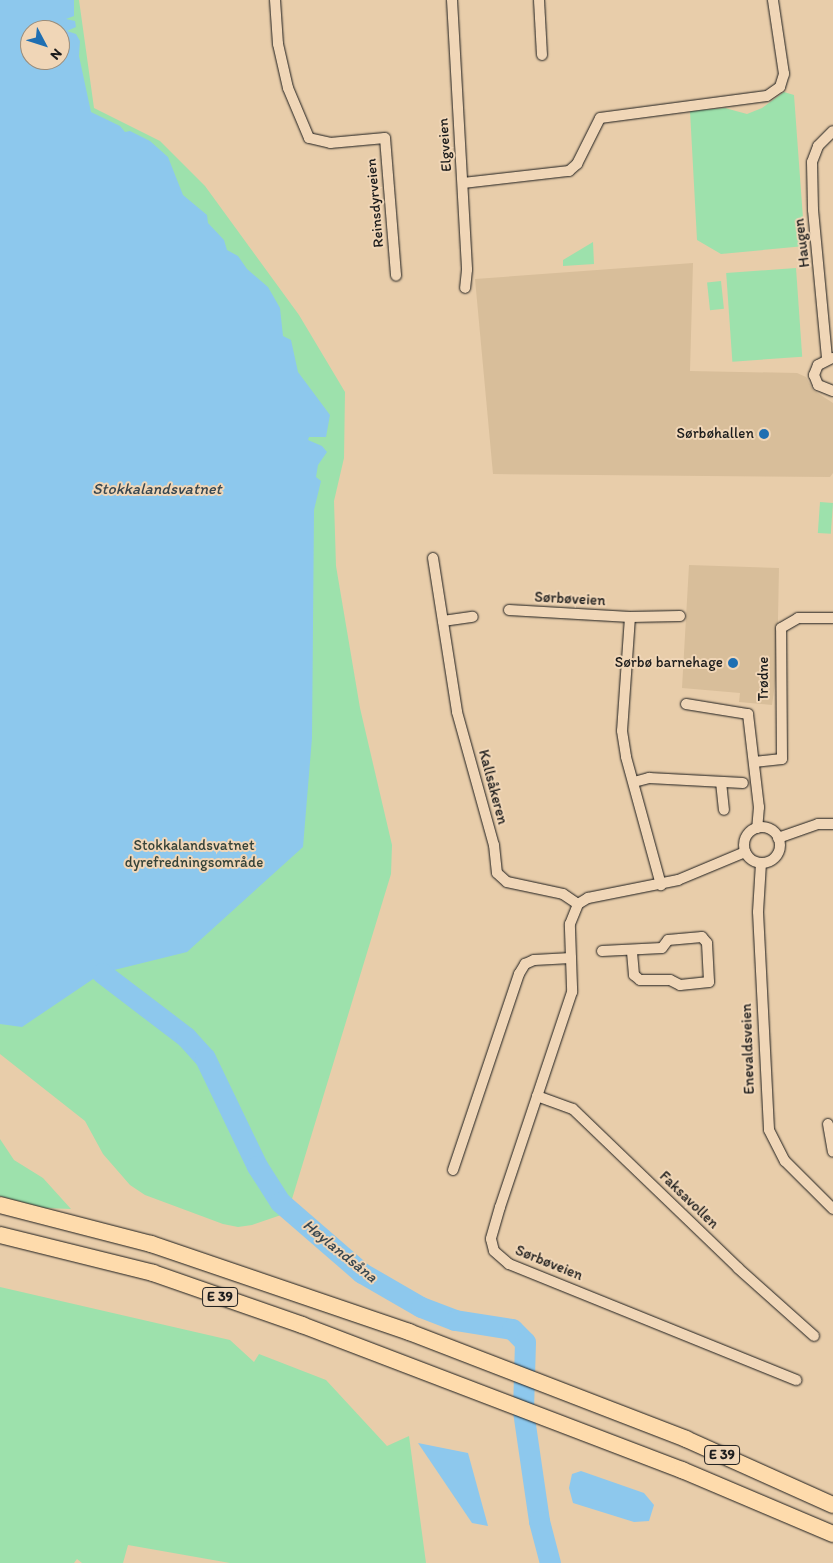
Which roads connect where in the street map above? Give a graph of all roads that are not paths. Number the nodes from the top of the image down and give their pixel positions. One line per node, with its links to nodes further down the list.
1 (275, 0): 8 (street, Reinsdyrveien)
2 (452, 0): 7 (street, Elgveien)
3 (540, 0): 5 (street)
4 (773, 0): 7 (street)
5 (542, 55)
6 (833, 131): 10 (street, Haugen)
7 (463, 183): 9 (street, Elgveien)
8 (396, 276)
9 (465, 288)
10 (830, 358): 11 (street)
11 (833, 391)
12 (433, 558): 18 (street, Kallsåkeren)
13 (510, 610): 16 (street, Sørbøveien)
14 (680, 616): 16 (street, Sørbøveien)
15 (473, 617): 18 (street)
16 (630, 617): 21 (street)
17 (833, 618): 20 (street, Trødne)
18 (443, 621): 31 (street, Kallsåkeren)
19 (686, 704): 20 (street, Trødne)
20 (754, 762): 26 (street, Trødne)
21 (634, 782): 22 (street); 30 (street)
22 (721, 782): 23 (street); 24 (street)
23 (742, 783)
24 (724, 810)
25 (833, 824): 27 (street)
26 (757, 828): 27 (street); 28 (street)
27 (778, 838): 29 (street)
28 (745, 852): 29 (street); 30 (street)
29 (761, 863): 39 (street, Enevaldsveien)
30 (661, 885): 31 (street)
31 (578, 904): 34 (street, Sørbøveien)
32 (632, 950): 32 (street); 33 (street)
33 (602, 951)
34 (571, 958): 35 (street, Sørbøveien); 38 (street)
35 (537, 1096): 42 (street, Faksavollen); 43 (street, Sørbøveien)
36 (828, 1124): 37 (street)
37 (833, 1152)
38 (453, 1170)
39 (831, 1202)
40 (0, 1205): 44 (highway, E 39)
41 (0, 1235): 45 (highway, E 39)
42 (814, 1336)
43 (796, 1380)
44 (833, 1505)
45 (833, 1534)

